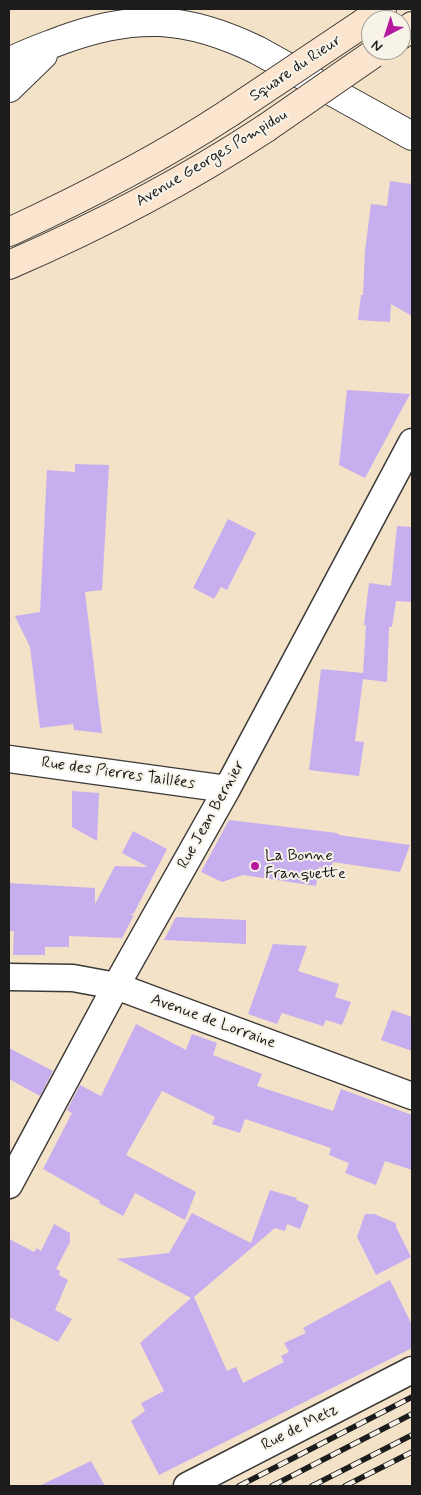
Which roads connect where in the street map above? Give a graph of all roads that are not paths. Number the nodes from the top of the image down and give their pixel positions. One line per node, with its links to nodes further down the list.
1 (361, 24): 6 (main road, Square du Rieur, bridge)
2 (62, 40): 4 (street); 5 (street); 7 (street)
3 (364, 60): 9 (main road, Avenue Georges Pompidou, bridge)
4 (9, 62)
5 (9, 88)
6 (229, 114): 8 (main road, Avenue Georges Pompidou)
7 (412, 136)
8 (9, 232)
9 (9, 266)
10 (412, 442): 12 (street, Rue Jean Bernier)
11 (9, 759): 12 (street, Rue des Pierres Taillées)
12 (227, 789): 14 (street, Rue Jean Bernier)
13 (9, 977): 14 (street, Avenue de Lorraine)
14 (116, 986): 15 (street, Avenue de Lorraine); 16 (street, Rue Jean Bernier)
15 (412, 1096)
16 (9, 1186)
17 (412, 1370): 18 (street, Rue de Metz)
18 (187, 1486)

